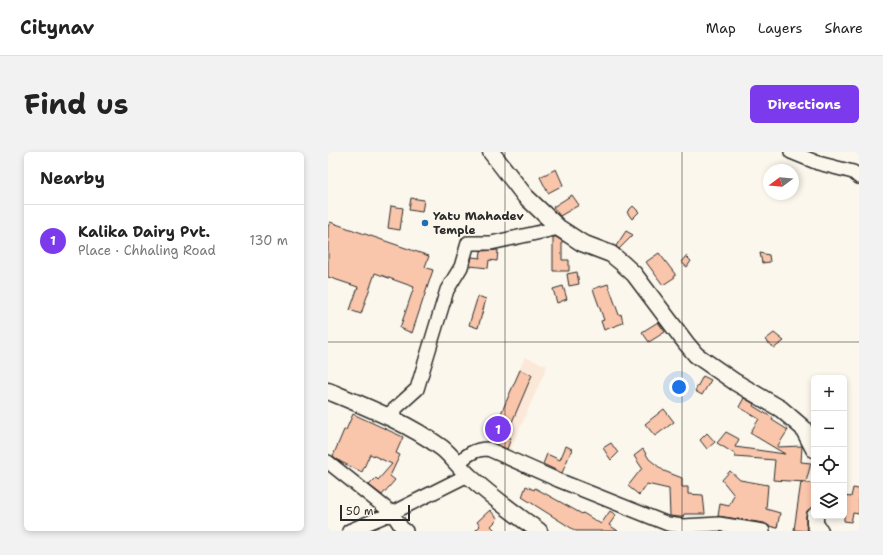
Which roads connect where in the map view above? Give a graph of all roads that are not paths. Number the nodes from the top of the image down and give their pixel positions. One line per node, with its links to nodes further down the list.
1 (491, 152): 4 (main road)
2 (791, 152): 3 (street)
3 (859, 177)
4 (558, 228): 6 (street); 7 (main road)
5 (328, 391): 6 (main road)
6 (387, 416): 9 (main road)
7 (813, 447)
8 (328, 462): 10 (street)
9 (462, 470): 10 (street); 14 (main road); 15 (street)
10 (392, 513): 12 (street); 13 (street)
11 (815, 519): 16 (main road)
12 (349, 531)
13 (406, 531)
14 (539, 531)
15 (762, 531)
16 (820, 531)

